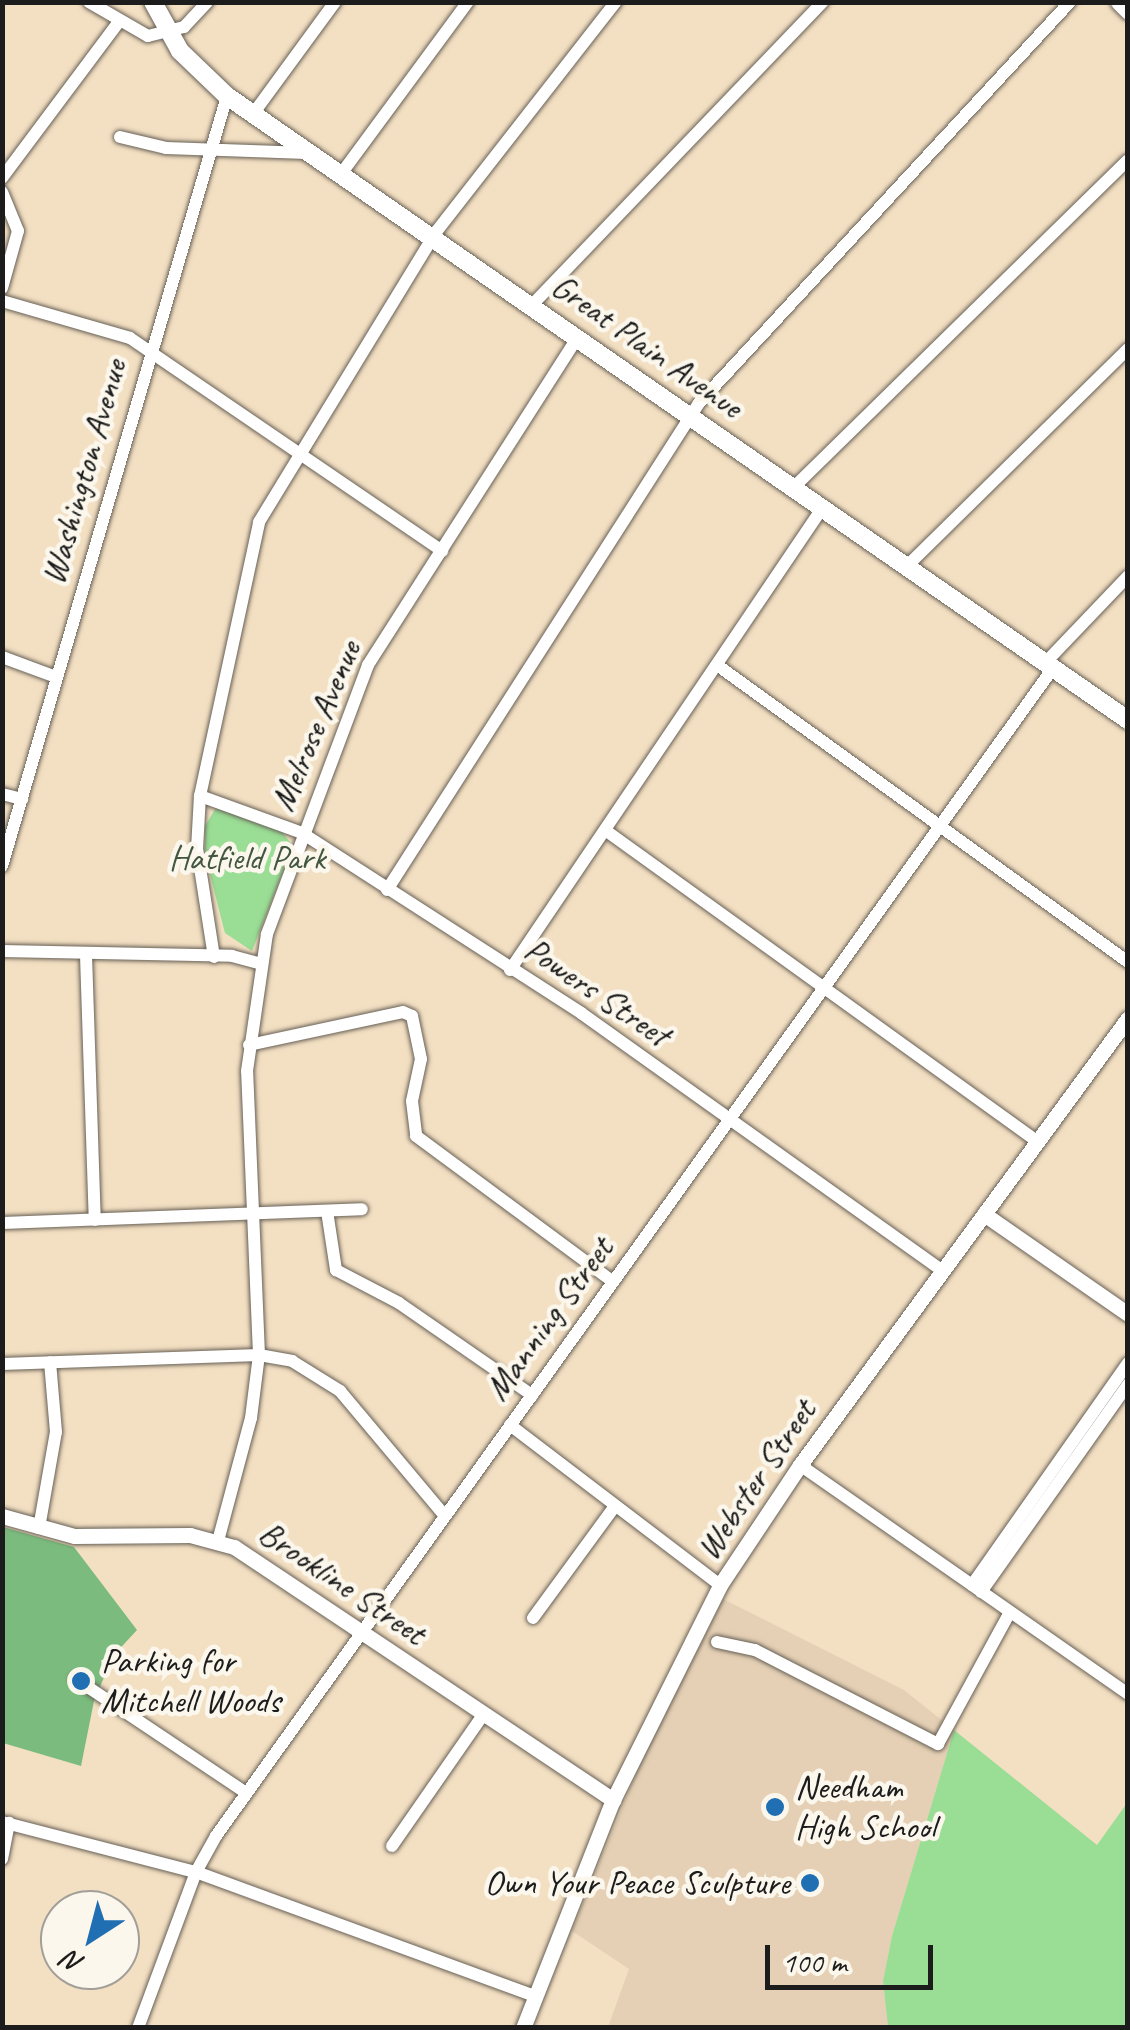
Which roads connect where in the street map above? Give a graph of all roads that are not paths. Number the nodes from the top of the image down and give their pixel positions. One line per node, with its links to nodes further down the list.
1 (89, 2): 11 (street)
2 (153, 2): 12 (main road, Great Plain Avenue)
3 (207, 2): 12 (street)
4 (335, 2): 14 (street)
5 (468, 2): 19 (street)
6 (616, 2): 22 (street)
7 (823, 2): 25 (street)
8 (1070, 2): 29 (street)
9 (1118, 2): 10 (street)
10 (1128, 12)
11 (118, 24): 12 (street); 20 (street)
12 (167, 32): 13 (main road, Great Plain Avenue)
13 (227, 96): 14 (main road, Great Plain Avenue); 16 (street, Washington Avenue)
14 (253, 114): 17 (main road, Great Plain Avenue)
15 (120, 136): 16 (street)
16 (213, 148): 17 (street); 28 (street, Washington Avenue)
17 (310, 153): 19 (main road, Great Plain Avenue)
18 (1128, 160): 31 (street)
19 (341, 174): 22 (main road, Great Plain Avenue)
20 (2, 178)
21 (2, 192): 23 (street)
22 (432, 237): 25 (main road, Great Plain Avenue); 30 (street)
23 (2, 288)
24 (2, 301): 28 (street)
25 (532, 306): 26 (main road, Great Plain Avenue)
26 (578, 337): 29 (main road, Great Plain Avenue); 33 (street, Melrose Avenue)
27 (1128, 348): 34 (street)
28 (150, 350): 30 (street); 39 (street, Washington Avenue)
29 (691, 415): 31 (main road, Great Plain Avenue); 48 (street)
30 (300, 450): 33 (street); 42 (street)
31 (794, 487): 32 (main road, Great Plain Avenue)
32 (823, 507): 34 (main road, Great Plain Avenue); 37 (street)
33 (442, 551): 46 (street, Melrose Avenue)
34 (907, 566): 38 (main road, Great Plain Avenue)
35 (1128, 576): 38 (street, Manning Street)
36 (2, 658): 39 (street)
37 (717, 665): 44 (street); 45 (street)
38 (1049, 666): 40 (main road, Great Plain Avenue); 44 (street, Manning Street)
39 (56, 677): 43 (street, Washington Avenue)
40 (1128, 720)
41 (2, 794): 43 (street)
42 (200, 796): 46 (street, Powers Street); 51 (street)
43 (22, 799): 47 (street, Washington Avenue)
44 (940, 826): 52 (street); 55 (street, Manning Street)
45 (604, 830): 54 (street); 55 (street)
46 (302, 833): 48 (street, Powers Street); 53 (street, Melrose Avenue)
47 (2, 866)
48 (387, 890): 54 (street, Powers Street)
49 (2, 951): 50 (street)
50 (86, 954): 51 (street); 64 (street)
51 (214, 957): 53 (street)
52 (1128, 962)
53 (260, 963): 57 (street, Melrose Avenue)
54 (510, 970): 58 (street, Powers Street)
55 (824, 988): 58 (street, Manning Street); 59 (street)
56 (1128, 1018): 59 (street, Webster Street)
57 (249, 1045): 63 (street, Melrose Avenue); 67 (street)
58 (729, 1120): 66 (street, Powers Street); 67 (street, Manning Street)
59 (1038, 1142): 62 (street, Webster Street)
60 (362, 1208): 61 (street)
61 (327, 1211): 63 (street); 74 (street)
62 (984, 1214): 66 (street, Webster Street); 68 (street)
63 (253, 1215): 64 (street); 69 (street, Melrose Avenue)
64 (94, 1220): 65 (street)
65 (2, 1222)
66 (943, 1271): 76 (street, Webster Street)
67 (613, 1282): 74 (street, Manning Street)
68 (1128, 1314)
69 (259, 1355): 70 (street); 80 (street); 82 (street, Melrose Avenue)
70 (50, 1362): 72 (street); 81 (street)
71 (1128, 1363): 77 (street)
72 (2, 1364)
73 (1128, 1384): 77 (street)
74 (532, 1395): 75 (street, Manning Street)
75 (510, 1425): 78 (street); 80 (street, Manning Street)
76 (800, 1465): 83 (street, Webster Street); 84 (street)
77 (1057, 1474): 84 (street)
78 (615, 1506): 83 (street); 86 (street)
79 (2, 1516): 81 (street, Brookline Street)
80 (446, 1516): 87 (street, Manning Street)
81 (39, 1528): 82 (street, Brookline Street)
82 (218, 1541): 87 (street, Brookline Street)
83 (720, 1585): 93 (street, Webster Street)
84 (976, 1589): 85 (street)
85 (1010, 1612): 88 (street); 90 (street)
86 (533, 1618)
87 (362, 1631): 91 (street, Brookline Street); 92 (street, Manning Street)
88 (717, 1642)
89 (76, 1679): 92 (street)
90 (1128, 1694)
91 (483, 1715): 93 (street, Brookline Street); 95 (street)
92 (246, 1793): 97 (street, Manning Street)
93 (612, 1800): 98 (street, Webster Street)
94 (6, 1823): 96 (street); 97 (street)
95 (392, 1846)
96 (2, 1859)
97 (196, 1872): 98 (street); 99 (street, Manning Street)
98 (535, 1996): 101 (street, Webster Street)
99 (139, 2024): 100 (street)
100 (155, 2028)
101 (524, 2028)

